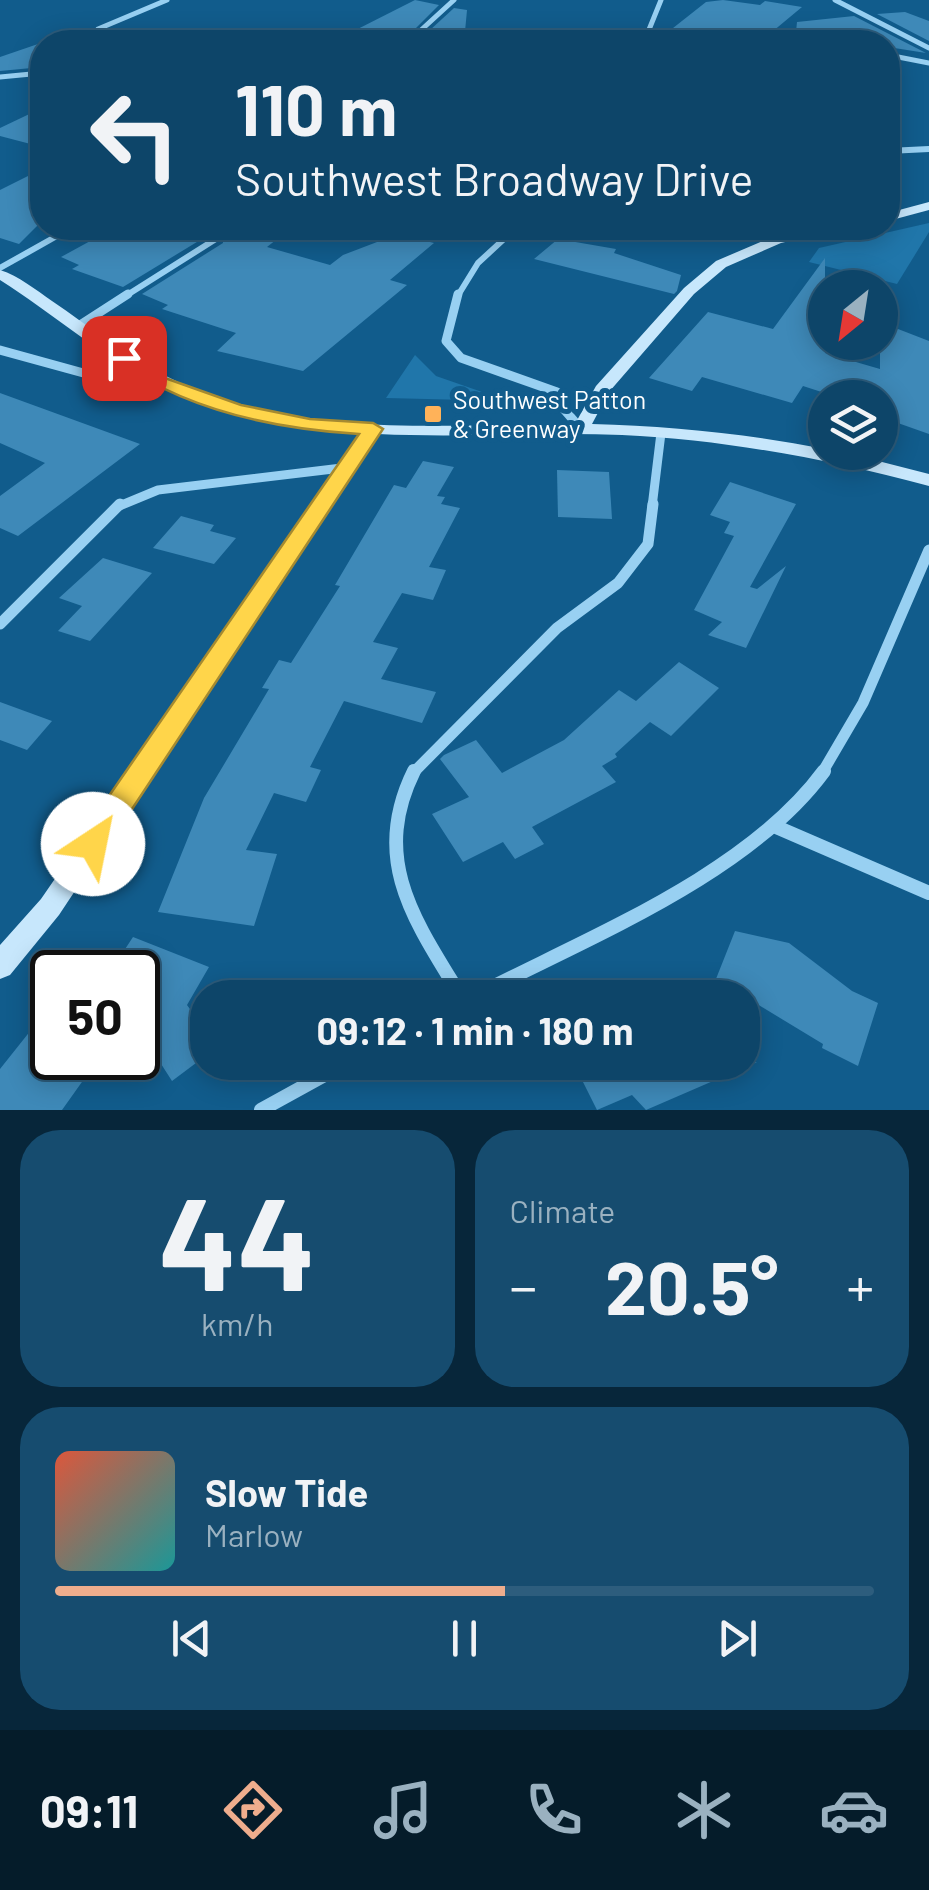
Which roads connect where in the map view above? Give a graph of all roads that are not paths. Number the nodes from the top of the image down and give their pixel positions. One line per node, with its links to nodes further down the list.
1 (166, 0): 5 (street)
2 (454, 0): 6 (street)
3 (661, 0): 7 (street)
4 (835, 0): 8 (street)
5 (99, 30)
6 (421, 30)
7 (649, 30)
8 (894, 30)
9 (900, 33): 10 (street)
10 (929, 48)
11 (900, 57): 12 (street)
12 (929, 62)
13 (30, 74): 14 (street)
14 (0, 78)
15 (929, 148): 16 (street)
16 (900, 150)
17 (929, 206): 18 (street)
18 (900, 214)
19 (51, 240): 23 (street)
20 (216, 240): 24 (street)
21 (499, 240): 28 (street)
22 (777, 240): 28 (street)
23 (0, 271): 24 (street)
24 (80, 325): 26 (street)
25 (0, 350): 26 (street)
26 (159, 382): 27 (street)
27 (373, 429): 28 (street); 30 (street)
28 (582, 429): 29 (street)
29 (660, 433): 31 (street); 37 (street)
30 (350, 467): 33 (street); 36 (street)
31 (929, 480)
32 (929, 550): 34 (street)
33 (0, 624)
34 (774, 826): 35 (street); 38 (street)
35 (929, 894)
36 (0, 966)
37 (451, 980)
38 (503, 980)
39 (315, 1080): 40 (street)
40 (261, 1110)

